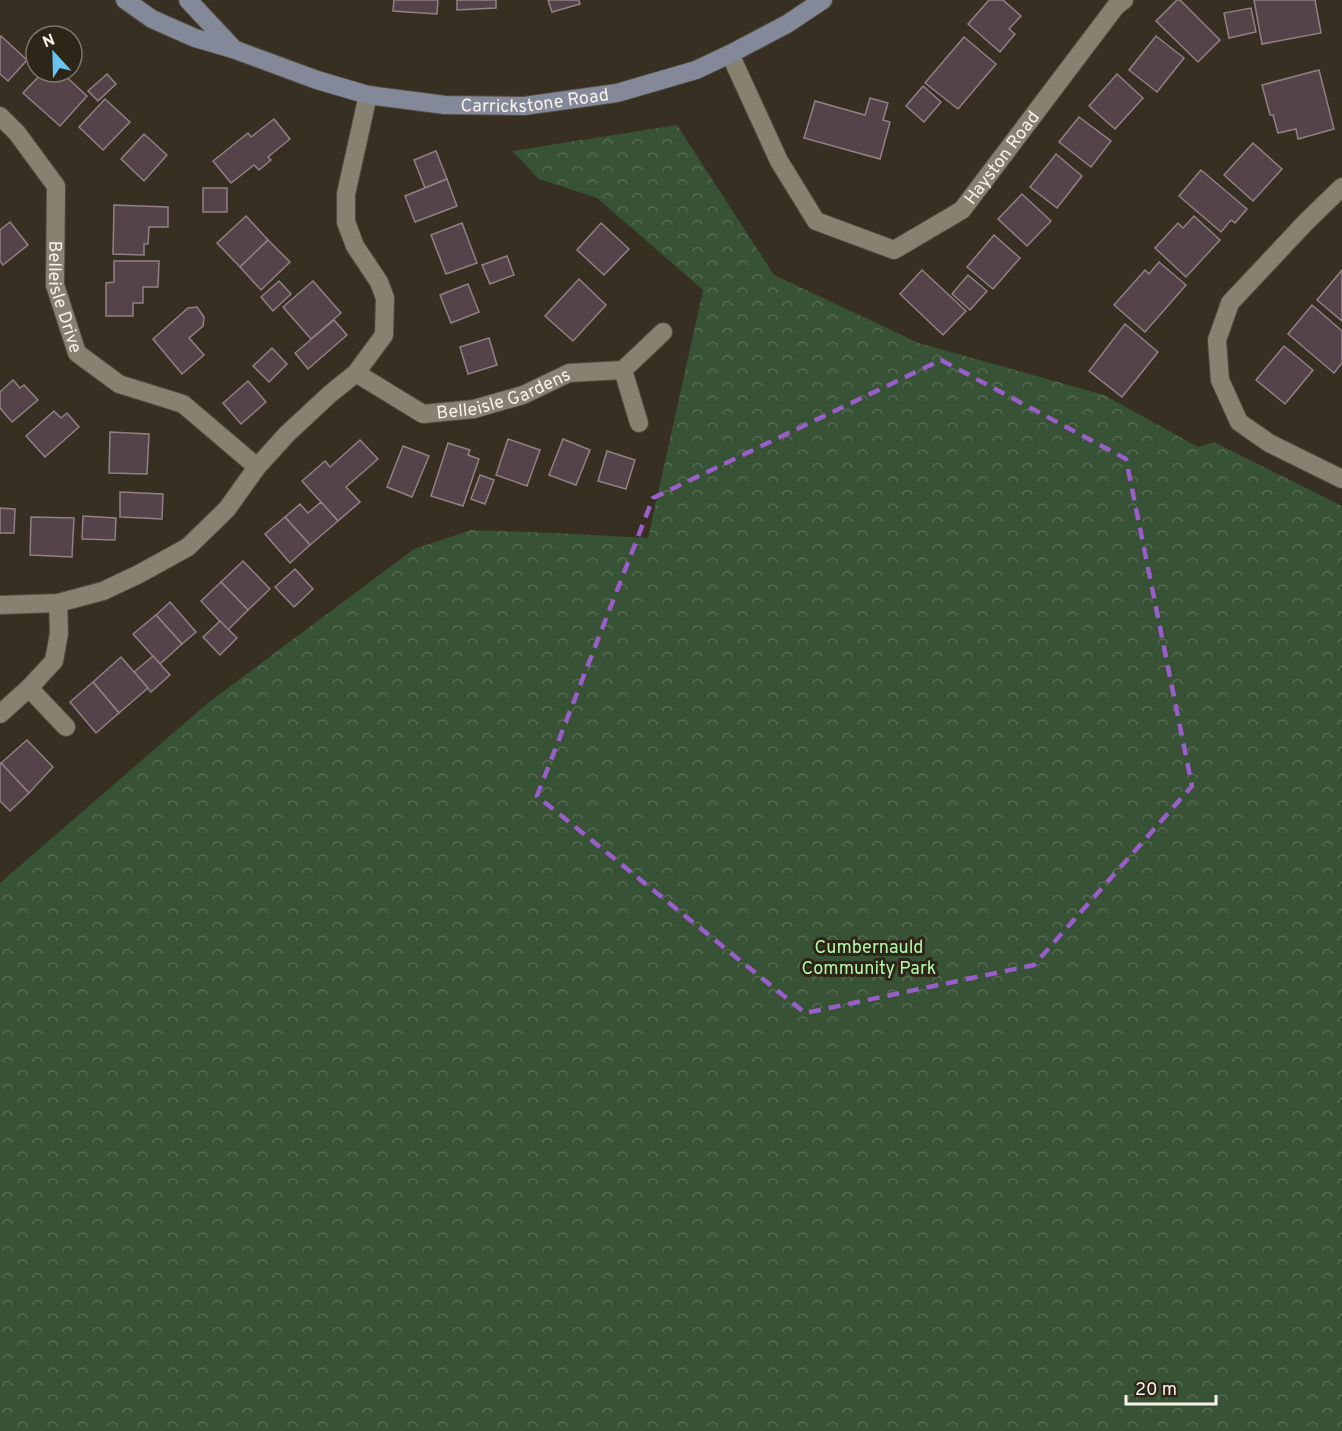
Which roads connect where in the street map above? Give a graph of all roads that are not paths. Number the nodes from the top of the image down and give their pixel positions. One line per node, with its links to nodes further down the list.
1 (124, 0): 5 (street, Carrickstone Road)
2 (188, 0): 5 (street, Carrickstone Road)
3 (823, 0): 6 (street, Carrickstone Road)
4 (1124, 0): 6 (street, Hayston Road)
5 (233, 48): 7 (street, Carrickstone Road)
6 (730, 54): 7 (street, Carrickstone Road)
7 (368, 95): 12 (street)
8 (0, 116): 14 (street, Belleisle Drive)
9 (1342, 187): 15 (street)
10 (663, 332): 11 (street)
11 (623, 370): 12 (street, Belleisle Gardens); 13 (street)
12 (356, 373): 14 (street)
13 (639, 423)
14 (258, 467): 16 (street)
15 (1342, 479)
16 (58, 603): 17 (street); 18 (street)
17 (0, 605)
18 (29, 688): 19 (street); 20 (street)
19 (0, 714)
20 (66, 727)

